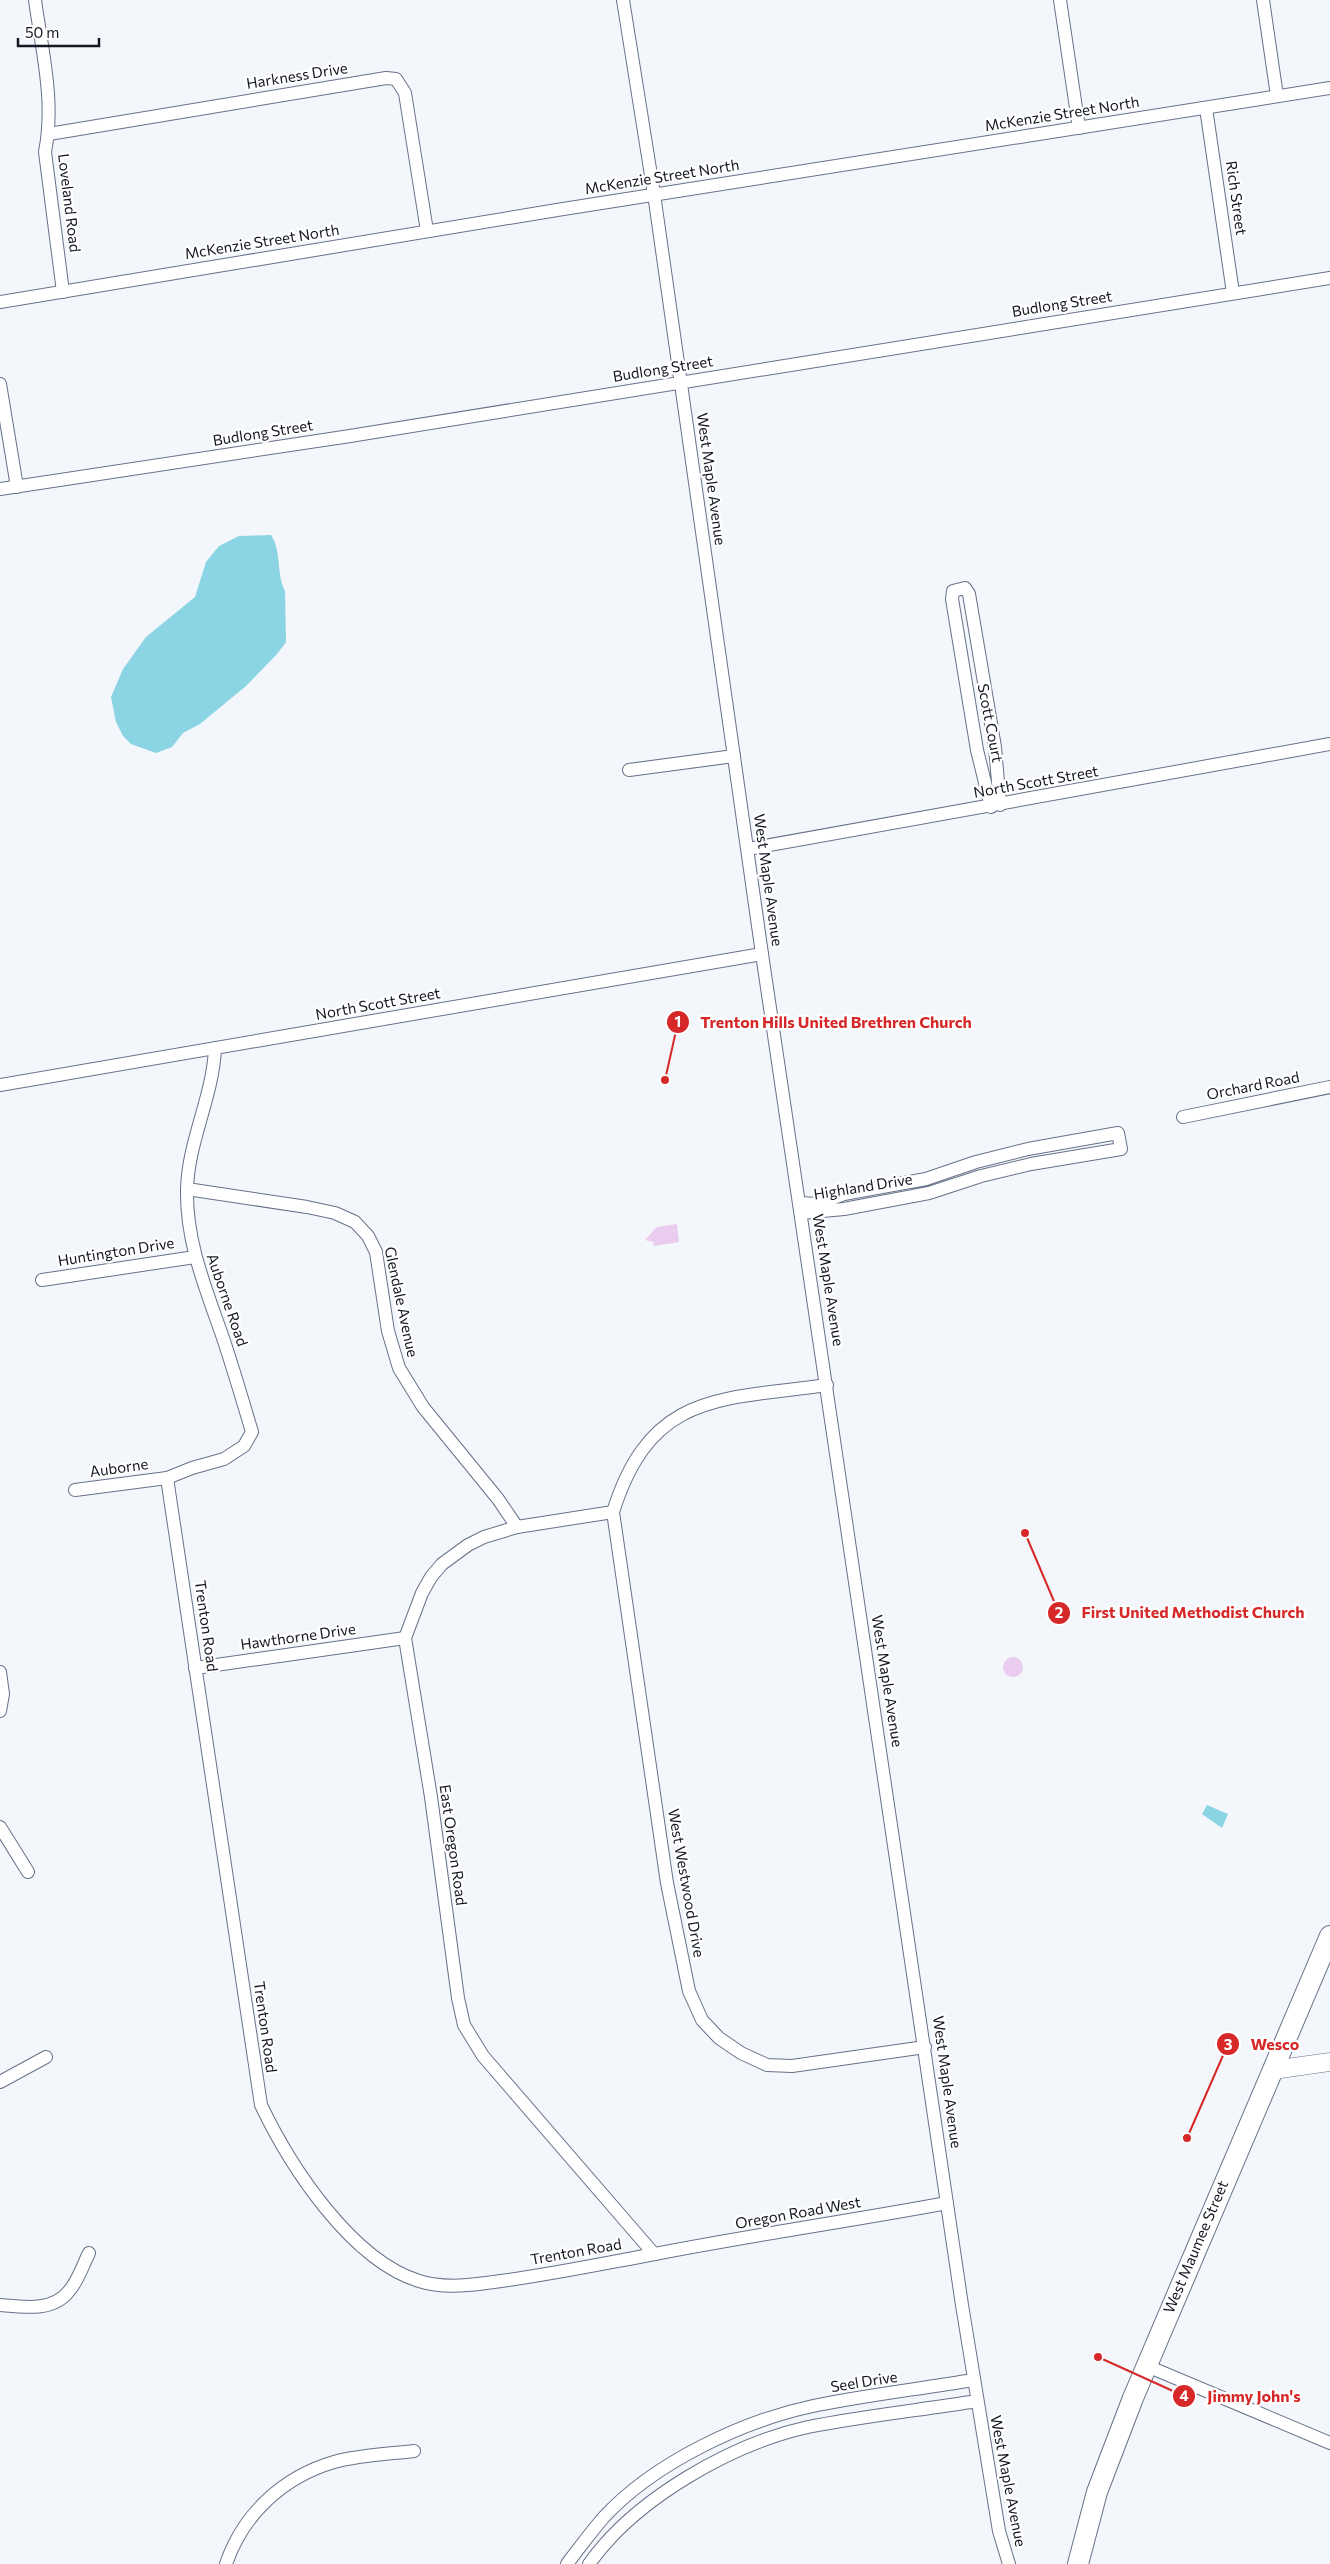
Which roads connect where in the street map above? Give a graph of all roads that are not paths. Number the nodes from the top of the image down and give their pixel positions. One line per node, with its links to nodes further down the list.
1 (35, 0): 9 (street, Loveland Road)
2 (624, 0): 10 (street, West Maple Avenue)
3 (1060, 0): 8 (street)
4 (1263, 0): 6 (street)
5 (1330, 88): 6 (street, McKenzie Street North)
6 (1277, 96): 7 (street, McKenzie Street North)
7 (1206, 108): 8 (street, McKenzie Street North); 14 (street, Rich Street)
8 (1079, 128): 10 (street, McKenzie Street North)
9 (48, 134): 11 (street, Harkness Drive); 13 (street, Loveland Road)
10 (654, 194): 11 (street, McKenzie Street North); 16 (street, West Maple Avenue)
11 (427, 231): 13 (street, McKenzie Street North)
12 (1330, 278): 14 (street, Budlong Street)
13 (63, 292): 15 (street, McKenzie Street North)
14 (1233, 294): 16 (street, Budlong Street)
15 (0, 302)
16 (682, 382): 18 (street, Budlong Street); 23 (street, West Maple Avenue)
17 (0, 384): 18 (street)
18 (17, 487): 19 (street, Budlong Street)
19 (0, 489)
20 (982, 672): 21 (street, Scott Court); 21 (street, Scott Court); 25 (street, Scott Court)
21 (965, 675): 25 (street, Scott Court)
22 (1330, 744): 25 (street, North Scott Street)
23 (734, 756): 24 (street); 26 (street, West Maple Avenue)
24 (630, 770)
25 (995, 806): 26 (street, North Scott Street)
26 (748, 850): 27 (street, West Maple Avenue)
27 (762, 954): 28 (street, North Scott Street); 37 (street, West Maple Avenue)
28 (215, 1048): 29 (street, North Scott Street); 35 (street, Auborne Road)
29 (0, 1085)
30 (1330, 1087): 31 (street, Orchard Road)
31 (1183, 1117)
32 (1028, 1149): 33 (street); 33 (street, Highland Drive); 34 (street, Highland Drive)
33 (1031, 1164): 36 (street, Highland Drive)
34 (926, 1179): 36 (street, Highland Drive); 37 (street, Highland Drive)
35 (187, 1189): 38 (street, Auborne Road); 44 (street, Glendale Avenue)
36 (929, 1193): 37 (street, Highland Drive)
37 (800, 1208): 40 (street, West Maple Avenue)
38 (195, 1257): 39 (street, Huntington Drive); 41 (street, Auborne Road)
39 (42, 1280)
40 (827, 1385): 43 (street); 52 (street, West Maple Avenue)
41 (167, 1478): 42 (street, Auborne); 46 (street, Trenton Road)
42 (74, 1490)
43 (613, 1512): 44 (street, East Oregon Road); 52 (street, West Westwood Drive)
44 (517, 1527): 45 (street, East Oregon Road)
45 (405, 1638): 46 (street, Hawthorne Drive); 59 (street, East Oregon Road)
46 (195, 1668): 59 (street, Trenton Road)
47 (0, 1672): 48 (street)
48 (0, 1711)
49 (0, 1826): 50 (street)
50 (28, 1872)
51 (1330, 1936): 55 (main road, West Maumee Street)
52 (925, 2047): 57 (street, West Maple Avenue)
53 (46, 2057): 56 (street)
54 (1330, 2062): 55 (street)
55 (1273, 2070): 61 (main road, West Maumee Street)
56 (0, 2082)
57 (947, 2204): 59 (street, Oregon Road West); 62 (street, West Maple Avenue)
58 (89, 2253): 60 (street)
59 (654, 2254)
60 (0, 2305)
61 (1147, 2366): 66 (street); 74 (main road, West Maumee Street)
62 (973, 2380): 63 (street, West Maple Avenue); 64 (street, Seel Drive)
63 (977, 2401): 65 (street); 73 (street, West Maple Avenue)
64 (761, 2422): 65 (street); 68 (street, Seel Drive)
65 (769, 2440): 69 (street)
66 (1330, 2443)
67 (414, 2451): 70 (street)
68 (587, 2538): 69 (street); 71 (street, Seel Drive)
69 (602, 2549): 72 (street)
70 (226, 2564)
71 (567, 2564)
72 (589, 2564)
73 (1009, 2564)
74 (1078, 2564)

